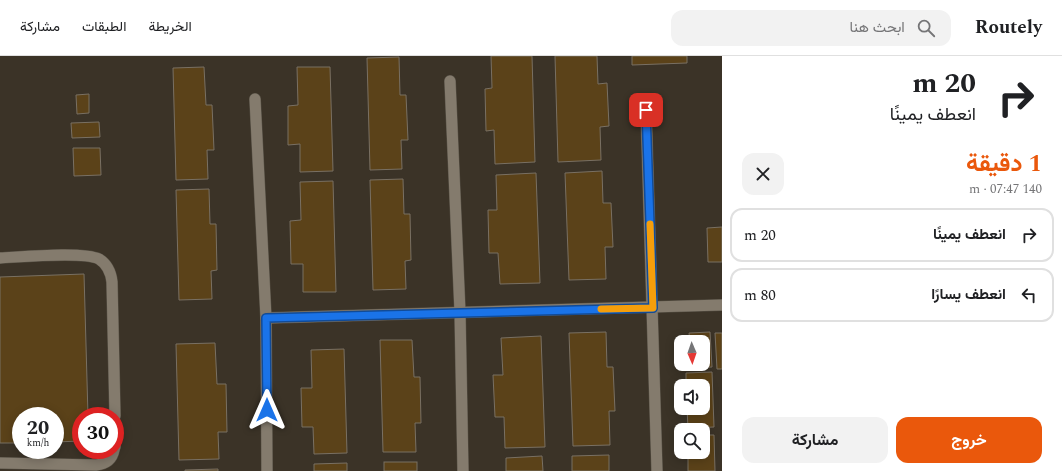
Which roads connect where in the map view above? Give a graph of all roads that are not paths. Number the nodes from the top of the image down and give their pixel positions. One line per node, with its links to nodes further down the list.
1 (450, 81): 7 (street)
2 (255, 99): 8 (street)
3 (646, 110): 6 (street)
4 (0, 258): 9 (street)
5 (722, 305): 6 (street)
6 (653, 308): 7 (street); 14 (street)
7 (460, 312): 8 (street); 13 (street)
8 (266, 318): 12 (street)
9 (115, 407)
10 (110, 459): 11 (street)
11 (0, 463)
12 (267, 471)
13 (463, 471)
14 (657, 471)

